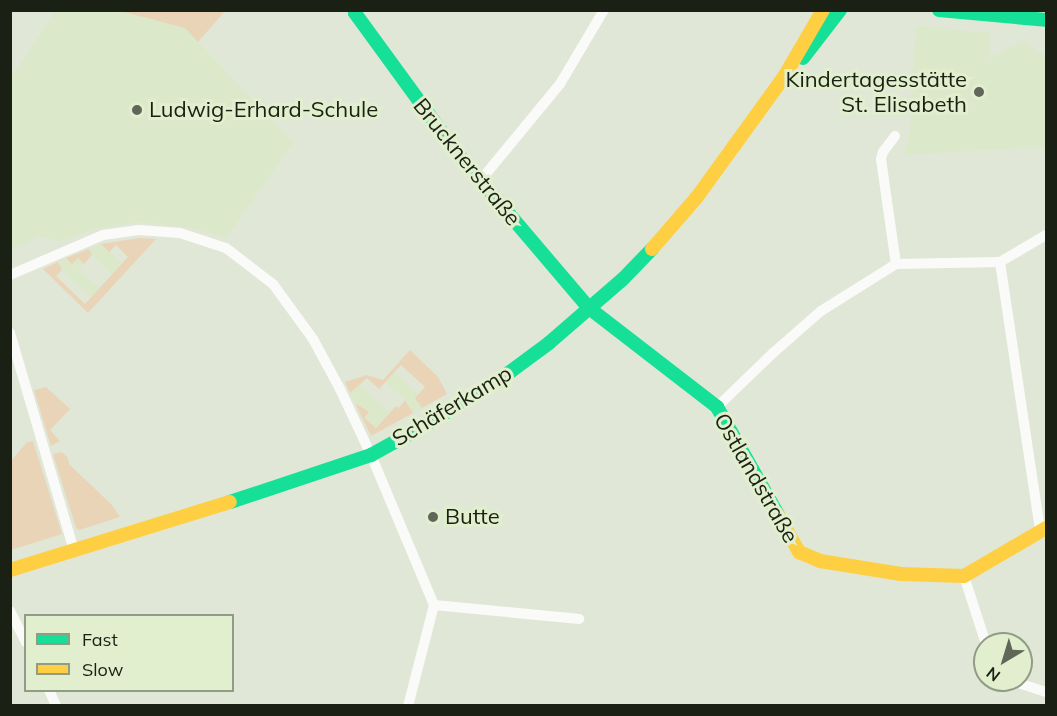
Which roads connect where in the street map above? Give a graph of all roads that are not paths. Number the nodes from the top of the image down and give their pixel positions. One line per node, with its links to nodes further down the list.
1 (356, 10): 9 (street, Brucknerstraße)
2 (604, 10): 9 (street)
3 (823, 10): 7 (street, Schäferkamp)
4 (840, 10): 7 (street, Schäferkamp)
5 (939, 10): 6 (street)
6 (1047, 20)
7 (784, 77): 14 (street, Schäferkamp)
8 (895, 136): 12 (street)
9 (480, 181): 14 (street, Brucknerstraße)
10 (1047, 235): 11 (street)
11 (1000, 262): 12 (street); 18 (street)
12 (896, 264): 16 (street)
13 (10, 275): 17 (street)
14 (589, 309): 16 (street, Ostlandstraße); 17 (street, Schäferkamp)
15 (10, 333): 19 (street)
16 (717, 407): 21 (street, Ostlandstraße)
17 (371, 455): 19 (street, Schäferkamp); 22 (street)
18 (1043, 529): 21 (street)
19 (74, 550): 20 (street, Schäferkamp)
20 (10, 570)
21 (964, 576): 25 (street)
22 (434, 605): 24 (street); 27 (street)
23 (10, 611): 26 (street)
24 (579, 619)
25 (982, 632)
26 (24, 638)
27 (408, 705)

